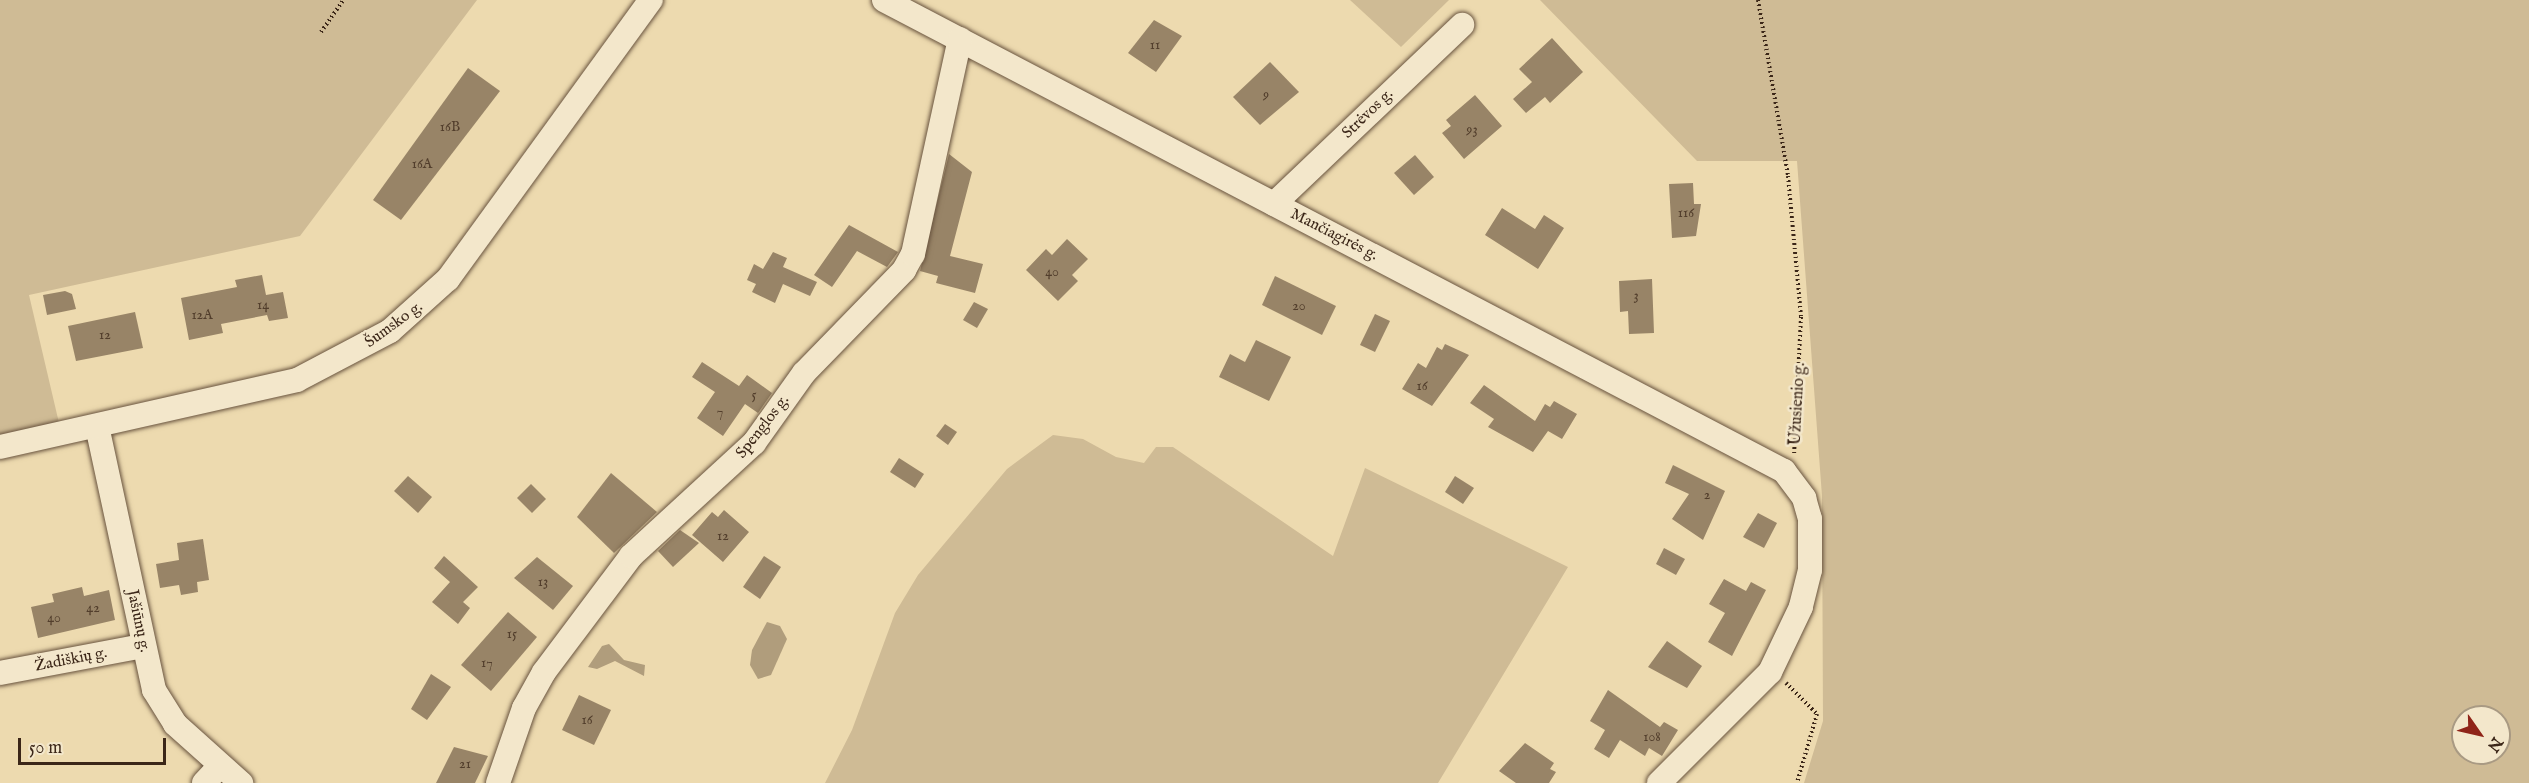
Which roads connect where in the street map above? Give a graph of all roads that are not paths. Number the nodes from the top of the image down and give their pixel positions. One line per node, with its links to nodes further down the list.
1 (651, 0): 6 (street, Šumsko g.)
2 (884, 0): 4 (street, Mančiagirės g.)
3 (1462, 25): 5 (street, Strėvos g.)
4 (960, 39): 5 (street, Mančiagirės g.); 12 (street, Spenglos g.)
5 (1274, 204): 13 (street, Mančiagirės g.)
6 (97, 426): 7 (street, Šumsko g.); 8 (street, Jašiūnų g.)
7 (0, 447)
8 (143, 646): 9 (street, Žadiškių g.); 10 (street, Jašiūnų g.)
9 (0, 673)
10 (211, 775): 11 (street, Jašiūnų g.)
11 (241, 783)
12 (498, 783)
13 (1659, 783)

